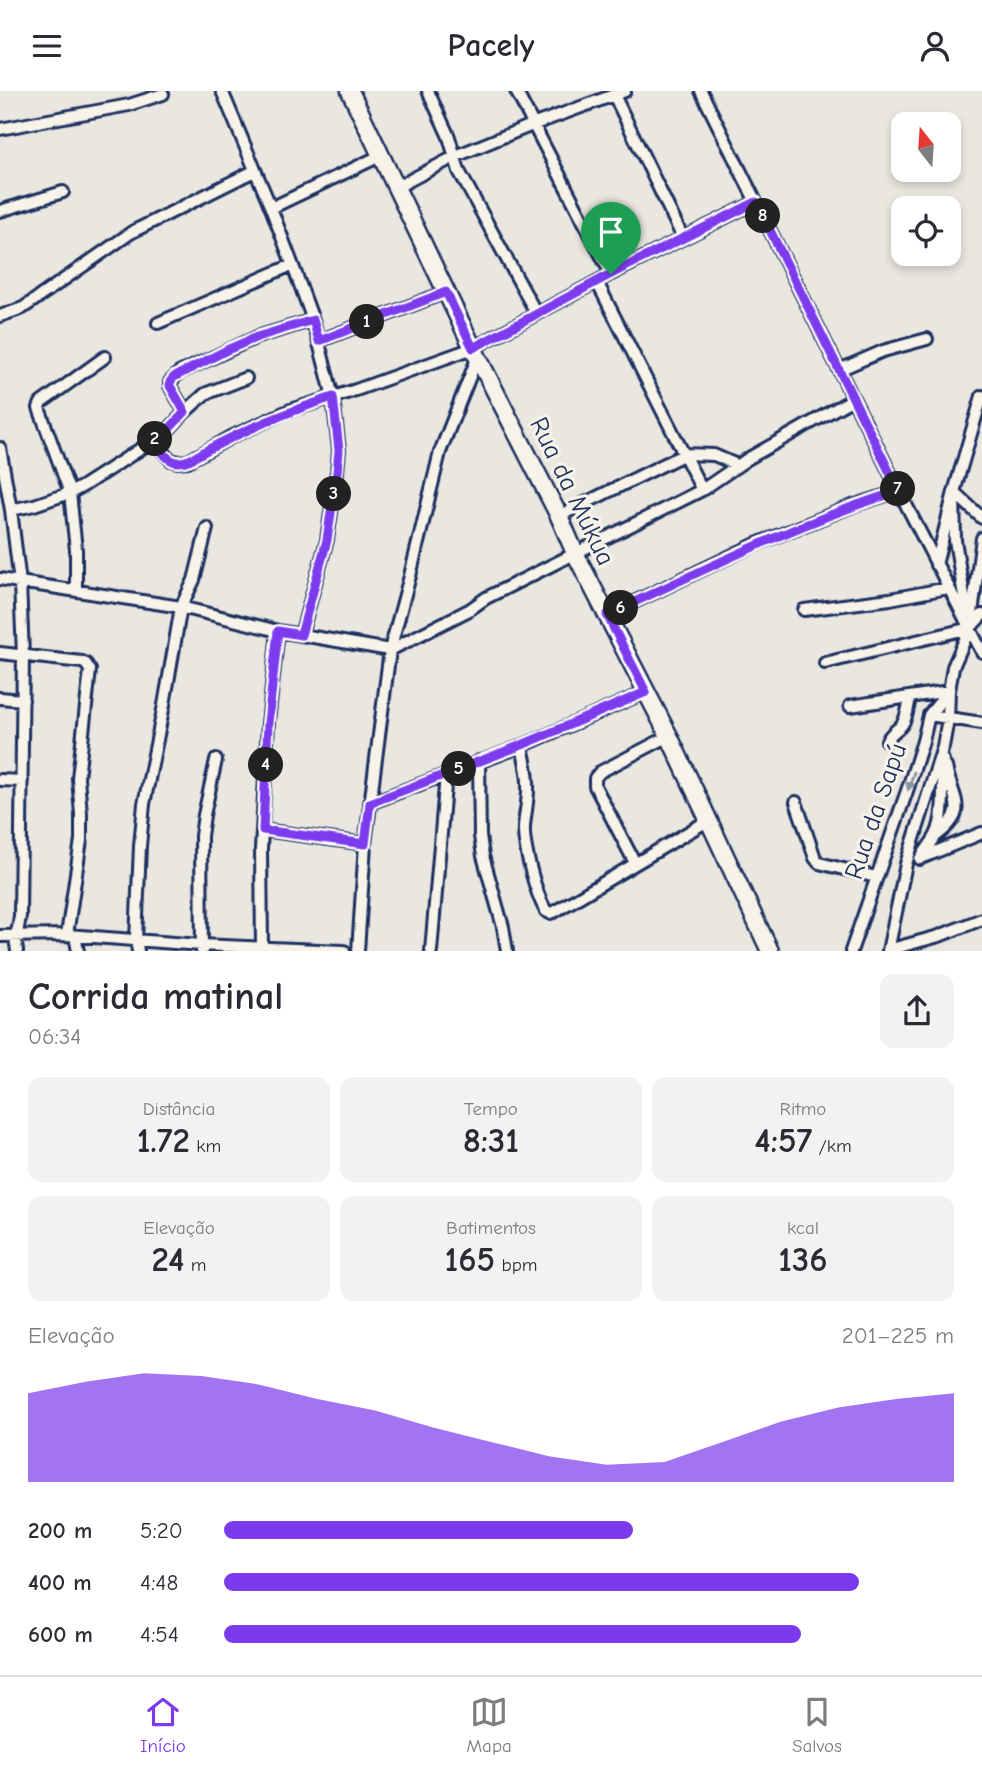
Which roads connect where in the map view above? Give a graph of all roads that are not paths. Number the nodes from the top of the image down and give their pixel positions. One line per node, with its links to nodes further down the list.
1 (222, 91): 12 (street)
2 (350, 91): 10 (street, Rua da Múkua)
3 (428, 91): 11 (street)
4 (516, 91): 8 (street)
5 (701, 91): 15 (street)
6 (619, 93): 8 (street); 18 (street)
7 (163, 94): 9 (street)
8 (533, 125): 11 (street); 20 (street)
9 (0, 129)
10 (382, 155): 13 (street, Rua da Múkua); 16 (street)
11 (456, 156): 13 (street); 23 (street)
12 (254, 171): 16 (street); 24 (street)
13 (397, 187): 22 (street, Rua da Múkua)
14 (63, 192): 17 (street)
15 (756, 202): 18 (street); 31 (street)
16 (271, 208): 19 (street)
17 (0, 211)
18 (683, 238): 20 (street)
19 (292, 265): 25 (street); 26 (street)
20 (611, 274): 21 (street)
21 (597, 282): 23 (street); 39 (street)
22 (446, 292): 28 (street); 29 (street, Rua da Múkua)
23 (536, 313): 29 (street)
24 (0, 316)
25 (313, 320): 28 (street); 36 (street)
26 (158, 323)
27 (927, 339): 31 (street)
28 (319, 341): 34 (street)
29 (476, 352): 34 (street); 46 (street, Rua da Múkua); 63 (street)
30 (105, 357): 44 (street)
31 (839, 370): 35 (street)
32 (246, 378): 36 (street)
33 (982, 396): 43 (street)
34 (333, 397): 37 (street); 62 (street)
35 (853, 399): 40 (street); 42 (street)
36 (185, 412): 37 (street)
37 (153, 441): 44 (street)
38 (0, 448): 45 (street)
39 (685, 454): 40 (street); 41 (street); 46 (street)
40 (737, 465): 41 (street)
41 (702, 490): 50 (street)
42 (899, 491): 51 (street); 58 (street)
43 (954, 492): 47 (street); 51 (street); 60 (street)
44 (70, 493): 45 (street); 55 (street)
45 (11, 510): 53 (street)
46 (559, 516): 50 (street, Rua da Múkua)
47 (982, 518)
48 (207, 528): 56 (street)
49 (982, 538): 60 (street, Rua da Sapú)
50 (575, 554): 58 (street, Rua da Múkua); 63 (street)
51 (936, 565): 54 (street)
52 (0, 579): 53 (street)
53 (20, 583): 55 (street); 66 (street)
54 (948, 588): 57 (street); 60 (street)
55 (76, 591): 56 (street)
56 (181, 607): 61 (street); 100 (street)
57 (804, 610)
58 (607, 615): 69 (street, Rua da Múkua)
59 (982, 615): 60 (street)
60 (970, 628): 64 (street); 67 (street); 68 (street, Rua da Sapú)
61 (278, 631): 62 (street); 89 (street)
62 (301, 635): 63 (street)
63 (390, 650): 87 (street)
64 (982, 652)
65 (0, 653): 66 (street)
66 (23, 655): 72 (street); 97 (street)
67 (825, 663)
68 (949, 691): 70 (street); 74 (street, Rua da Sapú); 75 (street, Rua da Sapú)
69 (646, 692): 77 (street, Rua da Múkua); 79 (street)
70 (910, 697): 73 (street); 78 (street)
71 (0, 698): 72 (street)
72 (23, 700): 85 (street)
73 (850, 706)
74 (929, 715): 75 (street); 95 (street, Rua da Sapú, one-way to 95)
75 (948, 719): 76 (street); 80 (street, Rua da Sapú)
76 (982, 723)
77 (669, 736): 88 (street, Rua da Múkua); 93 (street)
78 (887, 741)
79 (522, 745): 82 (street); 93 (street)
80 (943, 747): 92 (street); 94 (street, Rua da Sapú)
81 (216, 760): 102 (street)
82 (479, 761): 83 (street); 109 (street)
83 (446, 774): 87 (street); 108 (street)
84 (0, 780): 85 (street)
85 (22, 781): 99 (street)
86 (796, 802): 95 (street)
87 (370, 803): 91 (street)
88 (709, 820): 93 (street); 110 (street, Rua da Múkua)
89 (263, 830): 91 (street); 101 (street)
90 (982, 833): 92 (street)
91 (365, 844): 107 (street)
92 (920, 859): 94 (street)
93 (635, 863)
94 (906, 865): 112 (street, Rua da Sapú)
95 (876, 877): 111 (street, Rua da Sapú)
96 (982, 919): 112 (street)
97 (71, 935): 99 (street); 100 (street); 105 (street)
98 (0, 936): 99 (street)
99 (15, 937): 104 (street)
100 (137, 945): 102 (street)
101 (262, 947): 102 (street); 103 (street)
102 (202, 948)
103 (285, 949): 106 (street)
104 (17, 950)
105 (78, 950)
106 (342, 950)
107 (358, 950)
108 (431, 950)
109 (507, 950)
110 (770, 950)
111 (851, 950)
112 (888, 950)

